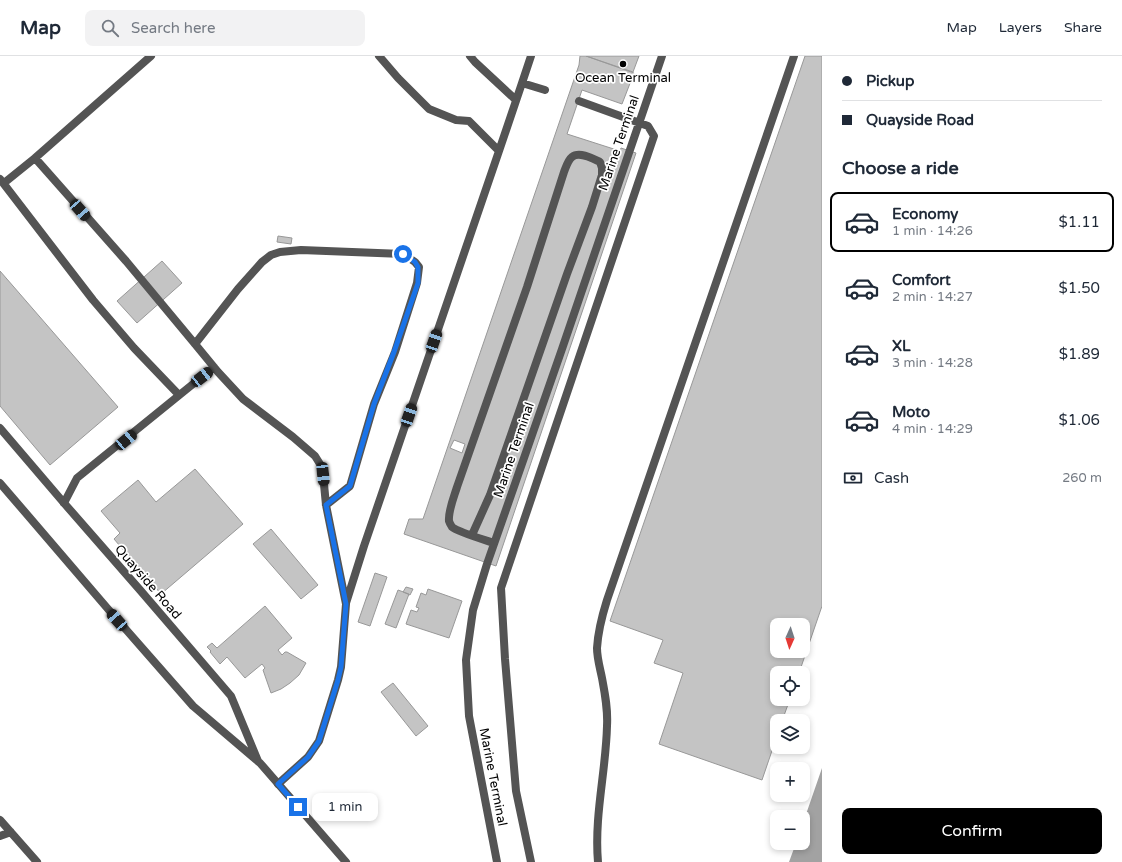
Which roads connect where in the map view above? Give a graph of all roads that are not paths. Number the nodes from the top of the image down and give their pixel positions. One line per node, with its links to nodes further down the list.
1 (152, 56): 12 (street)
2 (379, 56): 11 (street)
3 (470, 56): 9 (street)
4 (531, 56): 7 (street)
5 (662, 56): 22 (street, Marine Terminal)
6 (794, 56): 33 (street)
7 (522, 83): 8 (street); 9 (street)
8 (545, 90)
9 (516, 100): 11 (street)
10 (579, 101): 32 (street)
11 (499, 151): 23 (street)
12 (35, 158): 13 (street); 14 (street)
13 (2, 181): 16 (street)
14 (195, 344): 15 (street); 20 (street)
15 (214, 367): 16 (street); 20 (street)
16 (179, 395): 19 (street)
17 (0, 428): 19 (street, Quayside Road)
18 (0, 483): 24 (street, Quayside Road)
19 (64, 503): 24 (street, Quayside Road)
20 (326, 505): 23 (street)
21 (472, 535): 21 (street); 22 (street)
22 (494, 543): 31 (street, Marine Terminal)
23 (346, 604): 25 (street)
24 (260, 763): 25 (street, Quayside Road)
25 (278, 784): 30 (street, Quayside Road)
26 (0, 820): 27 (street)
27 (11, 832): 28 (street); 29 (street)
28 (0, 836)
29 (37, 862)
30 (346, 862)
31 (497, 862)
32 (531, 862)
33 (598, 862)

